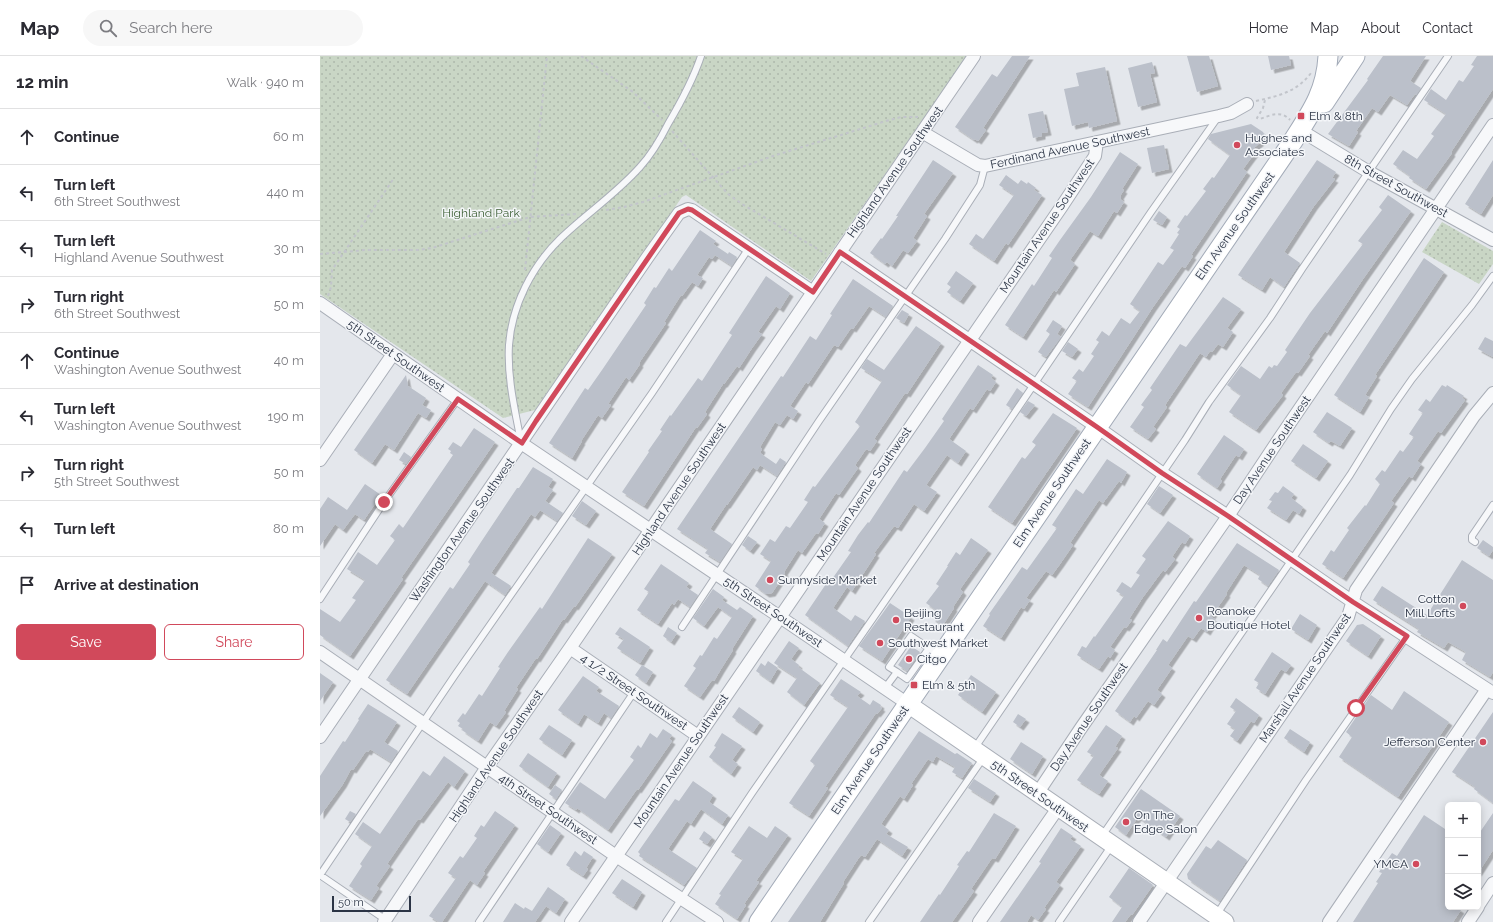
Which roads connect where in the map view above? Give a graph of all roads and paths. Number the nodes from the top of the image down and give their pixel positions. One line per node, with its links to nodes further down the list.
1 (547, 56): 24 (path)
2 (581, 56): 12 (path)
3 (701, 56): 12 (lane)
4 (974, 56): 13 (street, Highland Avenue Southwest)
5 (1328, 56): 14 (main road, Elm Avenue Southwest)
6 (1355, 56): 14 (main road)
7 (1448, 56): 17 (lane)
8 (1312, 69): 14 (path)
9 (1247, 104): 10 (street, Ferdinand Avenue Southwest)
10 (1219, 116): 15 (street, Ferdinand Avenue Southwest); 31 (lane)
11 (1493, 125): 19 (street, Day Avenue Southwest)
12 (668, 126): 23 (path); 35 (lane)
13 (922, 132): 16 (street, Ferdinand Avenue Southwest); 22 (street, Highland Avenue Southwest)
14 (1297, 133): 17 (street, 8th Street Southwest); 34 (main road, Elm Avenue Southwest)
15 (1097, 142): 16 (street, Ferdinand Avenue Southwest); 29 (street, Mountain Avenue Southwest)
16 (985, 166): 27 (lane)
17 (1369, 172): 19 (street, 8th Street Southwest); 37 (lane)
18 (394, 178): 28 (path)
19 (1436, 208): 20 (street, 8th Street Southwest); 40 (street, Day Avenue Southwest)
20 (1493, 240)
21 (749, 248): 26 (street, Washington Avenue Southwest); 35 (street, Washington Avenue Southwest); 38 (lane)
22 (840, 252): 26 (street, Highland Avenue Southwest); 27 (street)
23 (828, 255)
24 (525, 276)
25 (1493, 276): 43 (lane)
26 (813, 292): 41 (street, Highland Avenue Southwest)
27 (906, 297): 29 (street); 44 (lane)
28 (324, 300): 30 (street, 5th Street Southwest)
29 (969, 340): 31 (street); 47 (street, Mountain Avenue Southwest)
30 (393, 354): 33 (street, 5th Street Southwest); 36 (street)
31 (1034, 384): 34 (street); 53 (lane)
32 (1493, 393): 46 (street, Marshall Avenue Southwest)
33 (458, 399): 35 (street, 5th Street Southwest); 45 (lane)
34 (1097, 427): 37 (street); 52 (main road, Elm Avenue Southwest)
35 (522, 443): 38 (street, 5th Street Southwest); 55 (street, Washington Avenue Southwest)
36 (320, 460)
37 (1162, 473): 40 (street); 63 (lane)
38 (586, 486): 41 (street, 5th Street Southwest); 60 (lane)
39 (1493, 505): 42 (lane)
40 (1228, 516): 43 (street); 65 (street, Day Avenue Southwest)
41 (651, 530): 44 (street, 5th Street Southwest); 50 (street, Highland Avenue Southwest)
42 (1475, 542)
43 (1291, 559): 46 (street); 68 (lane)
44 (717, 574): 47 (street, 5th Street Southwest); 48 (lane)
45 (320, 599)
46 (1353, 602): 49 (street); 71 (street, Marshall Avenue Southwest)
47 (780, 617): 53 (street, 5th Street Southwest); 61 (street, Mountain Avenue Southwest)
48 (682, 627)
49 (1407, 636): 57 (street); 76 (lane)
50 (570, 648): 58 (street, 4 1/2 Street Southwest); 64 (street, Highland Avenue Southwest)
51 (320, 652): 55 (street, 4th Street Southwest)
52 (935, 652): 54 (lane); 54 (lane); 59 (main road, Elm Avenue Southwest)
53 (845, 661): 56 (street, 5th Street Southwest); 73 (lane)
54 (897, 672): 56 (lane)
55 (359, 679): 60 (street, 4th Street Southwest); 62 (street, Washington Avenue Southwest)
56 (885, 688): 59 (street, 5th Street Southwest)
57 (1490, 691): 87 (street)
58 (634, 692): 61 (street, 4 1/2 Street Southwest); 67 (lane)
59 (908, 704): 63 (street, 5th Street Southwest); 82 (main road, Elm Avenue Southwest)
60 (423, 724): 64 (street, 4th Street Southwest); 70 (lane)
61 (698, 736): 69 (street, Mountain Avenue Southwest)
62 (320, 737)
63 (979, 753): 65 (street, 5th Street Southwest); 83 (lane)
64 (487, 767): 67 (street, 4th Street Southwest); 77 (street, Highland Avenue Southwest)
65 (1037, 794): 66 (street, 5th Street Southwest)
66 (1058, 808): 68 (street, 5th Street Southwest); 84 (street)
67 (552, 812): 69 (street, 4th Street Southwest); 78 (lane)
68 (1106, 841): 71 (street, 5th Street Southwest); 85 (lane)
69 (616, 856): 73 (street, 4th Street Southwest); 79 (street, Mountain Avenue Southwest)
70 (320, 875): 77 (lane)
71 (1166, 882): 76 (street, 5th Street Southwest); 86 (street, Marshall Avenue Southwest)
72 (1493, 883): 74 (street)
73 (682, 899): 80 (lane); 81 (street, 4th Street Southwest)
74 (1481, 902)
75 (1476, 910): 88 (street)
76 (1221, 919)
77 (386, 921)
78 (479, 922)
79 (571, 922)
80 (666, 922)
81 (717, 922)
82 (759, 922)
83 (869, 922)
84 (979, 922)
85 (1059, 922)
86 (1139, 922)
87 (1329, 922)
88 (1468, 922)

